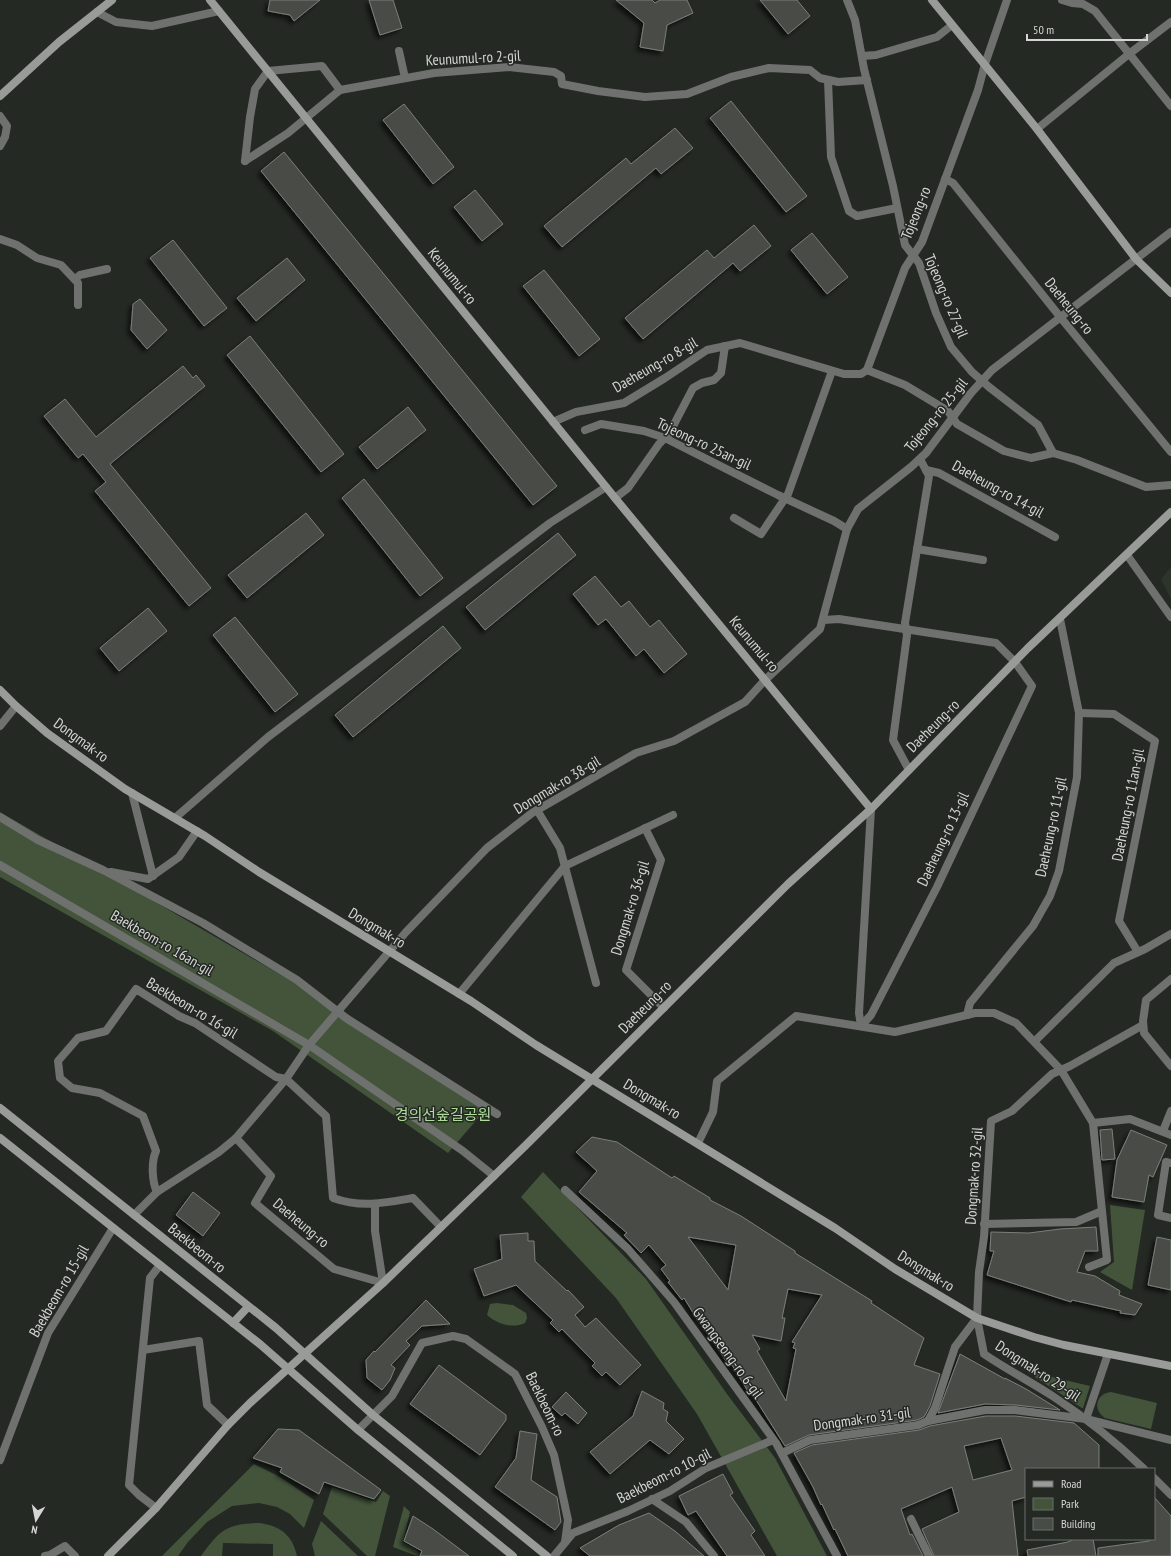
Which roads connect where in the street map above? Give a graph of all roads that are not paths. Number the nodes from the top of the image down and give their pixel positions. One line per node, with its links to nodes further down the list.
1 (112, 0): 9 (main road)
2 (210, 0): 8 (main road, Keunumul-ro)
3 (847, 0): 14 (street, Tojeong-ro 27-gil)
4 (932, 0): 11 (main road)
5 (1007, 0): 15 (street, Tojeong-ro)
6 (1062, 0): 7 (street)
7 (1085, 1): 13 (street)
8 (219, 11): 9 (street); 16 (main road, Keunumul-ro)
9 (97, 12): 21 (main road)
10 (1171, 22): 13 (street)
11 (952, 25): 14 (street); 15 (main road)
12 (399, 51): 17 (street)
13 (1129, 54): 22 (street); 25 (street)
14 (862, 56): 19 (street, Tojeong-ro 27-gil)
15 (985, 64): 25 (main road); 27 (street, Tojeong-ro)
16 (268, 71): 20 (street); 24 (main road, Keunumul-ro); 24 (street)
17 (405, 78): 18 (street, Keunumul-ro 2-gil); 20 (street, Keunumul-ro 2-gil)
18 (828, 80): 19 (street, Keunumul-ro 2-gil); 28 (street)
19 (867, 80): 28 (street, Tojeong-ro 27-gil)
20 (340, 90): 24 (street)
21 (0, 96)
22 (1171, 106)
23 (0, 116): 26 (street)
24 (307, 119): 43 (main road, Keunumul-ro)
25 (1037, 128): 32 (main road)
26 (0, 146)
27 (945, 179): 31 (street, Tojeong-ro); 37 (street, Daeheung-ro)
28 (897, 208): 31 (street, Tojeong-ro 27-gil)
29 (1171, 232): 32 (street)
30 (0, 239): 34 (street)
31 (913, 255): 39 (street, Tojeong-ro); 41 (street, Tojeong-ro 27-gil)
32 (1136, 259): 35 (main road); 37 (street, Tojeong-ro 25-gil)
33 (107, 269): 34 (street)
34 (75, 279): 36 (street)
35 (1171, 293)
36 (78, 305)
37 (1061, 318): 41 (street, Tojeong-ro 25-gil); 46 (street, Daeheung-ro)
38 (725, 346): 40 (street, Daeheung-ro 8-gil); 43 (street, Daeheung-ro 8-gil); 45 (street)
39 (867, 370): 40 (street, Daeheung-ro 8-gil); 42 (street)
40 (832, 371): 53 (street)
41 (982, 381): 42 (street, Tojeong-ro 25-gil); 47 (street, Tojeong-ro 27-gil)
42 (953, 418): 47 (street); 48 (street, Tojeong-ro 25-gil)
43 (553, 422): 51 (main road, Keunumul-ro)
44 (585, 430): 45 (street, Tojeong-ro 25an-gil)
45 (664, 438): 52 (street); 53 (street, Tojeong-ro 25an-gil)
46 (1171, 452)
47 (1053, 453): 50 (street)
48 (920, 459): 49 (street, Daeheung-ro 14-gil); 56 (street, Tojeong-ro 25-gil)
49 (926, 470): 57 (street, Daeheung-ro 14-gil); 58 (street, Daeheung-ro 14-gil)
50 (1171, 485)
51 (606, 487): 52 (main road, Keunumul-ro); 77 (street)
52 (615, 498): 66 (main road, Keunumul-ro)
53 (785, 498): 55 (street); 56 (street, Tojeong-ro 25an-gil)
54 (1171, 512): 59 (main road, Daeheung-ro)
55 (734, 518)
56 (847, 529): 63 (street, Tojeong-ro 25-gil)
57 (1055, 537)
58 (917, 548): 60 (street); 64 (street, Daeheung-ro 14-gil)
59 (1127, 555): 61 (street); 62 (main road, Daeheung-ro)
60 (983, 560)
61 (1171, 617)
62 (1060, 619): 65 (main road, Daeheung-ro); 69 (street, Daeheung-ro 11-gil)
63 (823, 620): 64 (street); 66 (street, Tojeong-ro 25-gil)
64 (906, 628): 65 (street); 71 (street, Daeheung-ro 14-gil)
65 (1015, 662): 71 (main road, Daeheung-ro); 93 (street, Daeheung-ro 13-gil)
66 (765, 680): 73 (main road, Keunumul-ro); 74 (street, Dongmak-ro 38-gil)
67 (0, 690): 68 (main road, Dongmak-ro)
68 (16, 706): 70 (street); 72 (main road, Dongmak-ro)
69 (1079, 713): 86 (street, Daeheung-ro 11an-gil); 92 (street, Daeheung-ro 11-gil)
70 (0, 726)
71 (909, 770): 73 (main road, Daeheung-ro)
72 (132, 793): 77 (main road, Dongmak-ro); 83 (street)
73 (871, 809): 90 (main road, Daeheung-ro); 93 (street)
74 (537, 810): 81 (street, Dongmak-ro 36-gil); 85 (street, Dongmak-ro 38-gil)
75 (673, 815): 78 (street)
76 (0, 817): 82 (street)
77 (175, 818): 79 (main road, Dongmak-ro)
78 (645, 828): 81 (street); 90 (street, Dongmak-ro 36-gil)
79 (197, 831): 83 (street); 85 (main road, Dongmak-ro)
80 (0, 865): 96 (street, Baekbeom-ro 16an-gil)
81 (565, 866): 88 (street, Dongmak-ro 36-gil); 89 (street)
82 (103, 870): 83 (street); 91 (street)
83 (153, 876)
84 (1171, 934): 86 (street)
85 (390, 952): 89 (main road, Dongmak-ro); 91 (street)
86 (1138, 952): 95 (street)
87 (1171, 979): 94 (street)
88 (596, 982)
89 (459, 994): 100 (main road, Dongmak-ro)
90 (664, 1008): 100 (main road, Daeheung-ro)
91 (338, 1012): 96 (street); 103 (street)
92 (967, 1015): 93 (street); 95 (street)
93 (861, 1026): 109 (street)
94 (1143, 1026): 97 (street); 98 (street, Dongmak-ro 32-gil)
95 (1035, 1041): 98 (street)
96 (310, 1045): 99 (street); 111 (street)
97 (1171, 1066)
98 (1061, 1070): 104 (street); 118 (street, Dongmak-ro 32-gil)
99 (286, 1079): 108 (street); 113 (street, Baekbeom-ro 16-gil); 114 (street)
100 (593, 1079): 109 (main road, Dongmak-ro); 111 (main road, Daeheung-ro)
101 (0, 1108): 116 (main road, Baekbeom-ro)
102 (1171, 1111): 105 (street)
103 (497, 1114)
104 (1093, 1123): 105 (street); 115 (street)
105 (1163, 1131): 106 (street)
106 (1171, 1135)
107 (0, 1138): 120 (main road)
108 (236, 1138): 113 (street); 123 (street, Daeheung-ro)
109 (698, 1143): 125 (main road, Dongmak-ro)
110 (1171, 1163): 117 (street)
111 (494, 1176): 119 (main road, Daeheung-ro)
112 (565, 1190): 137 (street, Gwangseong-ro 6-gil)
113 (157, 1192): 116 (street)
114 (375, 1204): 119 (street); 123 (street)
115 (1102, 1211): 118 (street); 122 (street)
116 (134, 1215): 124 (main road, Baekbeom-ro)
117 (1171, 1218)
118 (984, 1224): 125 (street, Dongmak-ro 32-gil)
119 (441, 1227): 123 (main road, Daeheung-ro)
120 (113, 1228): 121 (main road); 140 (street, Baekbeom-ro 15-gil)
121 (160, 1265): 126 (main road); 127 (street)
122 (1089, 1266)
123 (383, 1282): 128 (main road, Daeheung-ro)
124 (248, 1307): 126 (main road); 128 (main road, Baekbeom-ro)
125 (977, 1318): 129 (main road, Dongmak-ro); 133 (street, Dongmak-ro 29-gil); 134 (street, Dongmak-ro 31-gil)
126 (234, 1323): 131 (main road)
127 (143, 1350): 135 (street); 145 (street)
128 (305, 1354): 131 (main road, Daeheung-ro); 132 (main road, Baekbeom-ro)
129 (1108, 1354): 130 (main road, Dongmak-ro); 133 (street)
130 (1171, 1366)
131 (288, 1368): 135 (main road, Daeheung-ro); 136 (main road)
132 (372, 1415): 136 (street, Baekbeom-ro); 147 (street, Baekbeom-ro); 152 (main road, Baekbeom-ro)
133 (1086, 1419): 134 (street); 138 (street, Dongmak-ro 29-gil); 141 (street, Dongmak-ro 29-gil)
134 (928, 1421): 139 (street, Dongmak-ro 31-gil)
135 (228, 1425): 145 (main road, Daeheung-ro)
136 (358, 1430): 151 (main road)
137 (774, 1440): 139 (street, Gwangseong-ro 6-gil); 144 (street, Baekbeom-ro 10-gil)
138 (1171, 1440)
139 (782, 1453): 155 (street, Gwangseong-ro 6-gil)
140 (0, 1460)
141 (1143, 1468)
142 (1155, 1479): 143 (street)
143 (1171, 1495)
144 (652, 1499): 147 (street, Baekbeom-ro 10-gil); 154 (street)
145 (156, 1508): 150 (main road, Daeheung-ro)
146 (912, 1519): 156 (street)
147 (565, 1542): 153 (street, Baekbeom-ro 10-gil)
148 (45, 1556): 149 (street)
149 (75, 1556)
150 (108, 1556)
151 (513, 1556)
152 (547, 1556)
153 (554, 1556)
154 (714, 1556)
155 (837, 1556)
156 (929, 1556)

